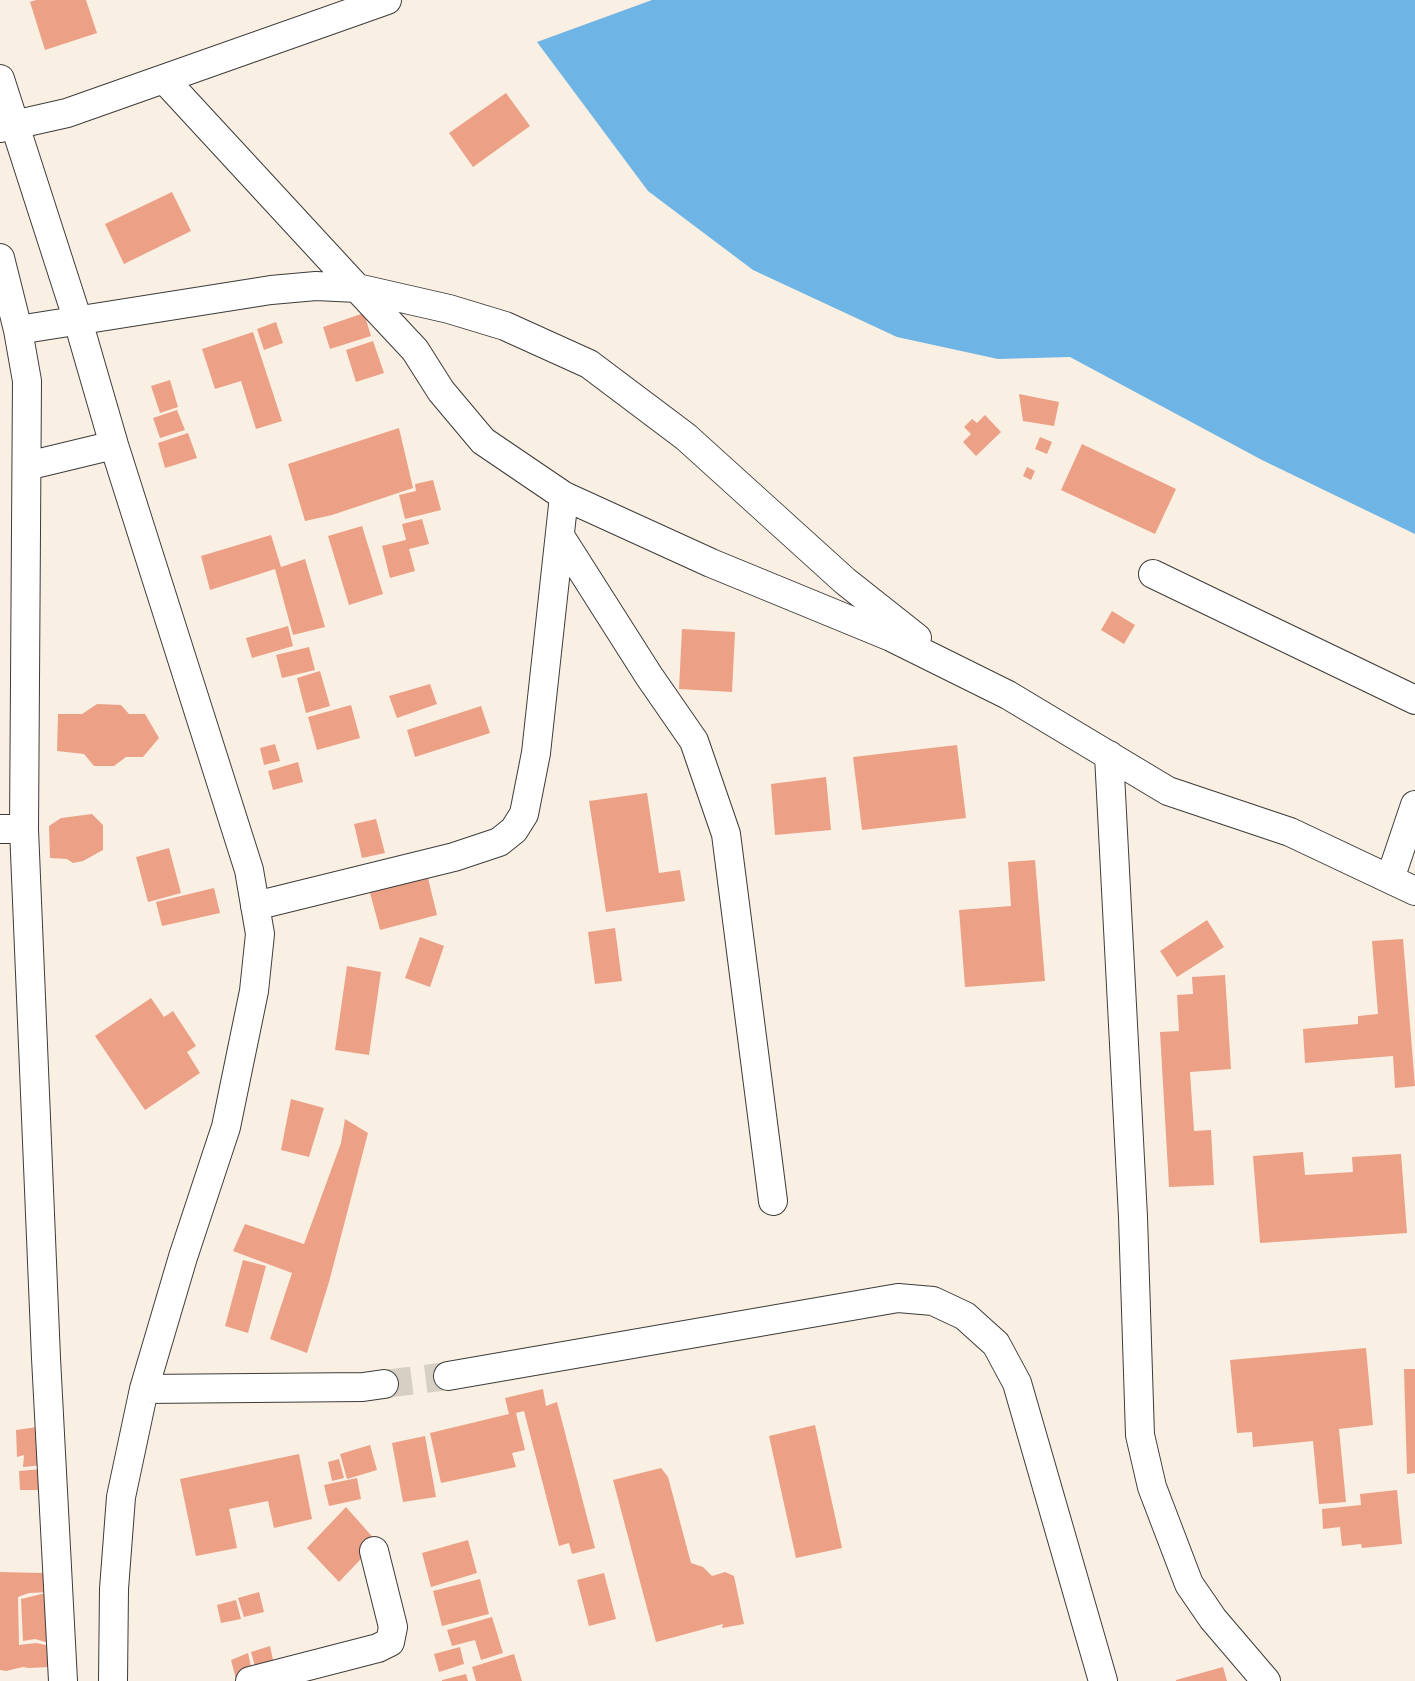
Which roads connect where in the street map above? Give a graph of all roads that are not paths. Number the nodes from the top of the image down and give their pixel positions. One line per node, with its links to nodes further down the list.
1 (387, 0): 3 (street)
2 (0, 79): 4 (street)
3 (164, 79): 4 (street); 6 (street)
4 (7, 126): 7 (street)
5 (0, 258): 8 (street)
6 (357, 288): 7 (street); 11 (street); 14 (street)
7 (78, 321): 8 (street); 9 (street)
8 (18, 330): 10 (street)
9 (114, 445): 10 (street); 21 (street)
10 (27, 466): 18 (street)
11 (564, 496): 12 (street); 14 (street)
12 (560, 536): 21 (street); 22 (street)
13 (1153, 574): 15 (street)
14 (955, 668): 16 (street)
15 (1415, 700)
16 (1109, 755): 19 (street); 31 (street)
17 (1415, 805): 19 (street)
18 (12, 829): 27 (street)
19 (1390, 879): 20 (street)
20 (1415, 891)
21 (255, 906): 25 (street)
22 (773, 1201)
23 (448, 1376): 30 (street)
24 (384, 1384): 25 (street)
25 (144, 1389): 28 (street)
26 (374, 1551): 29 (street)
27 (62, 1681)
28 (113, 1681)
29 (250, 1681)
30 (1103, 1681)
31 (1266, 1681)

